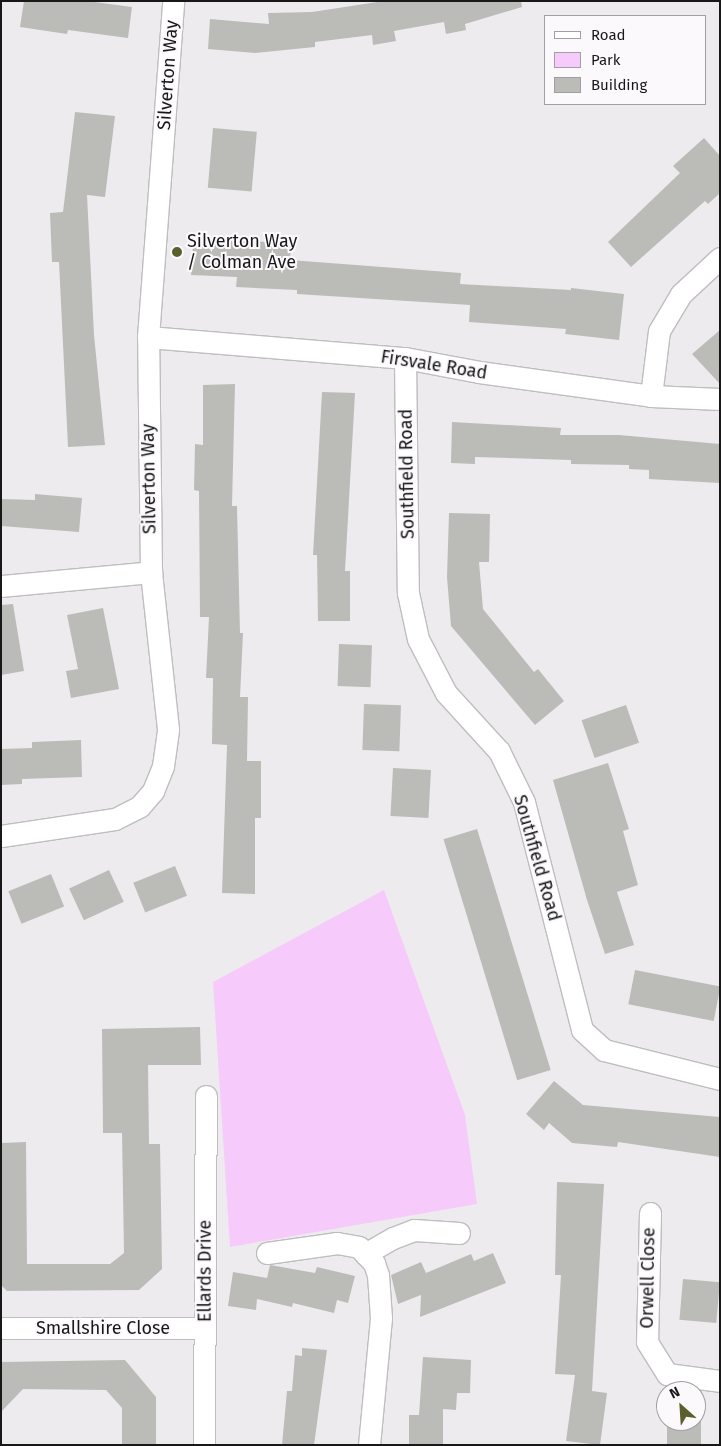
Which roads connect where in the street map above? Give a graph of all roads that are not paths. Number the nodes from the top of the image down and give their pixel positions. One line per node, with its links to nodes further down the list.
1 (173, 1): 3 (street, Silverton Way)
2 (720, 258): 5 (street)
3 (148, 337): 4 (street, Firsvale Road); 7 (street, Silverton Way)
4 (405, 358): 5 (street, Firsvale Road); 10 (street, Southfield Road)
5 (651, 396): 6 (street, Firsvale Road)
6 (720, 399)
7 (150, 572): 8 (street); 9 (street, Silverton Way)
8 (1, 586)
9 (1, 836)
10 (720, 1078)
11 (206, 1096): 17 (street, Ellards Drive)
12 (650, 1213): 18 (street, Orwell Close)
13 (459, 1233): 15 (street)
14 (267, 1253): 15 (street)
15 (365, 1254): 20 (street)
16 (1, 1328): 17 (street, Smallshire Close)
17 (205, 1328): 19 (street, Ellards Drive)
18 (720, 1381)
19 (204, 1445)
20 (369, 1445)

